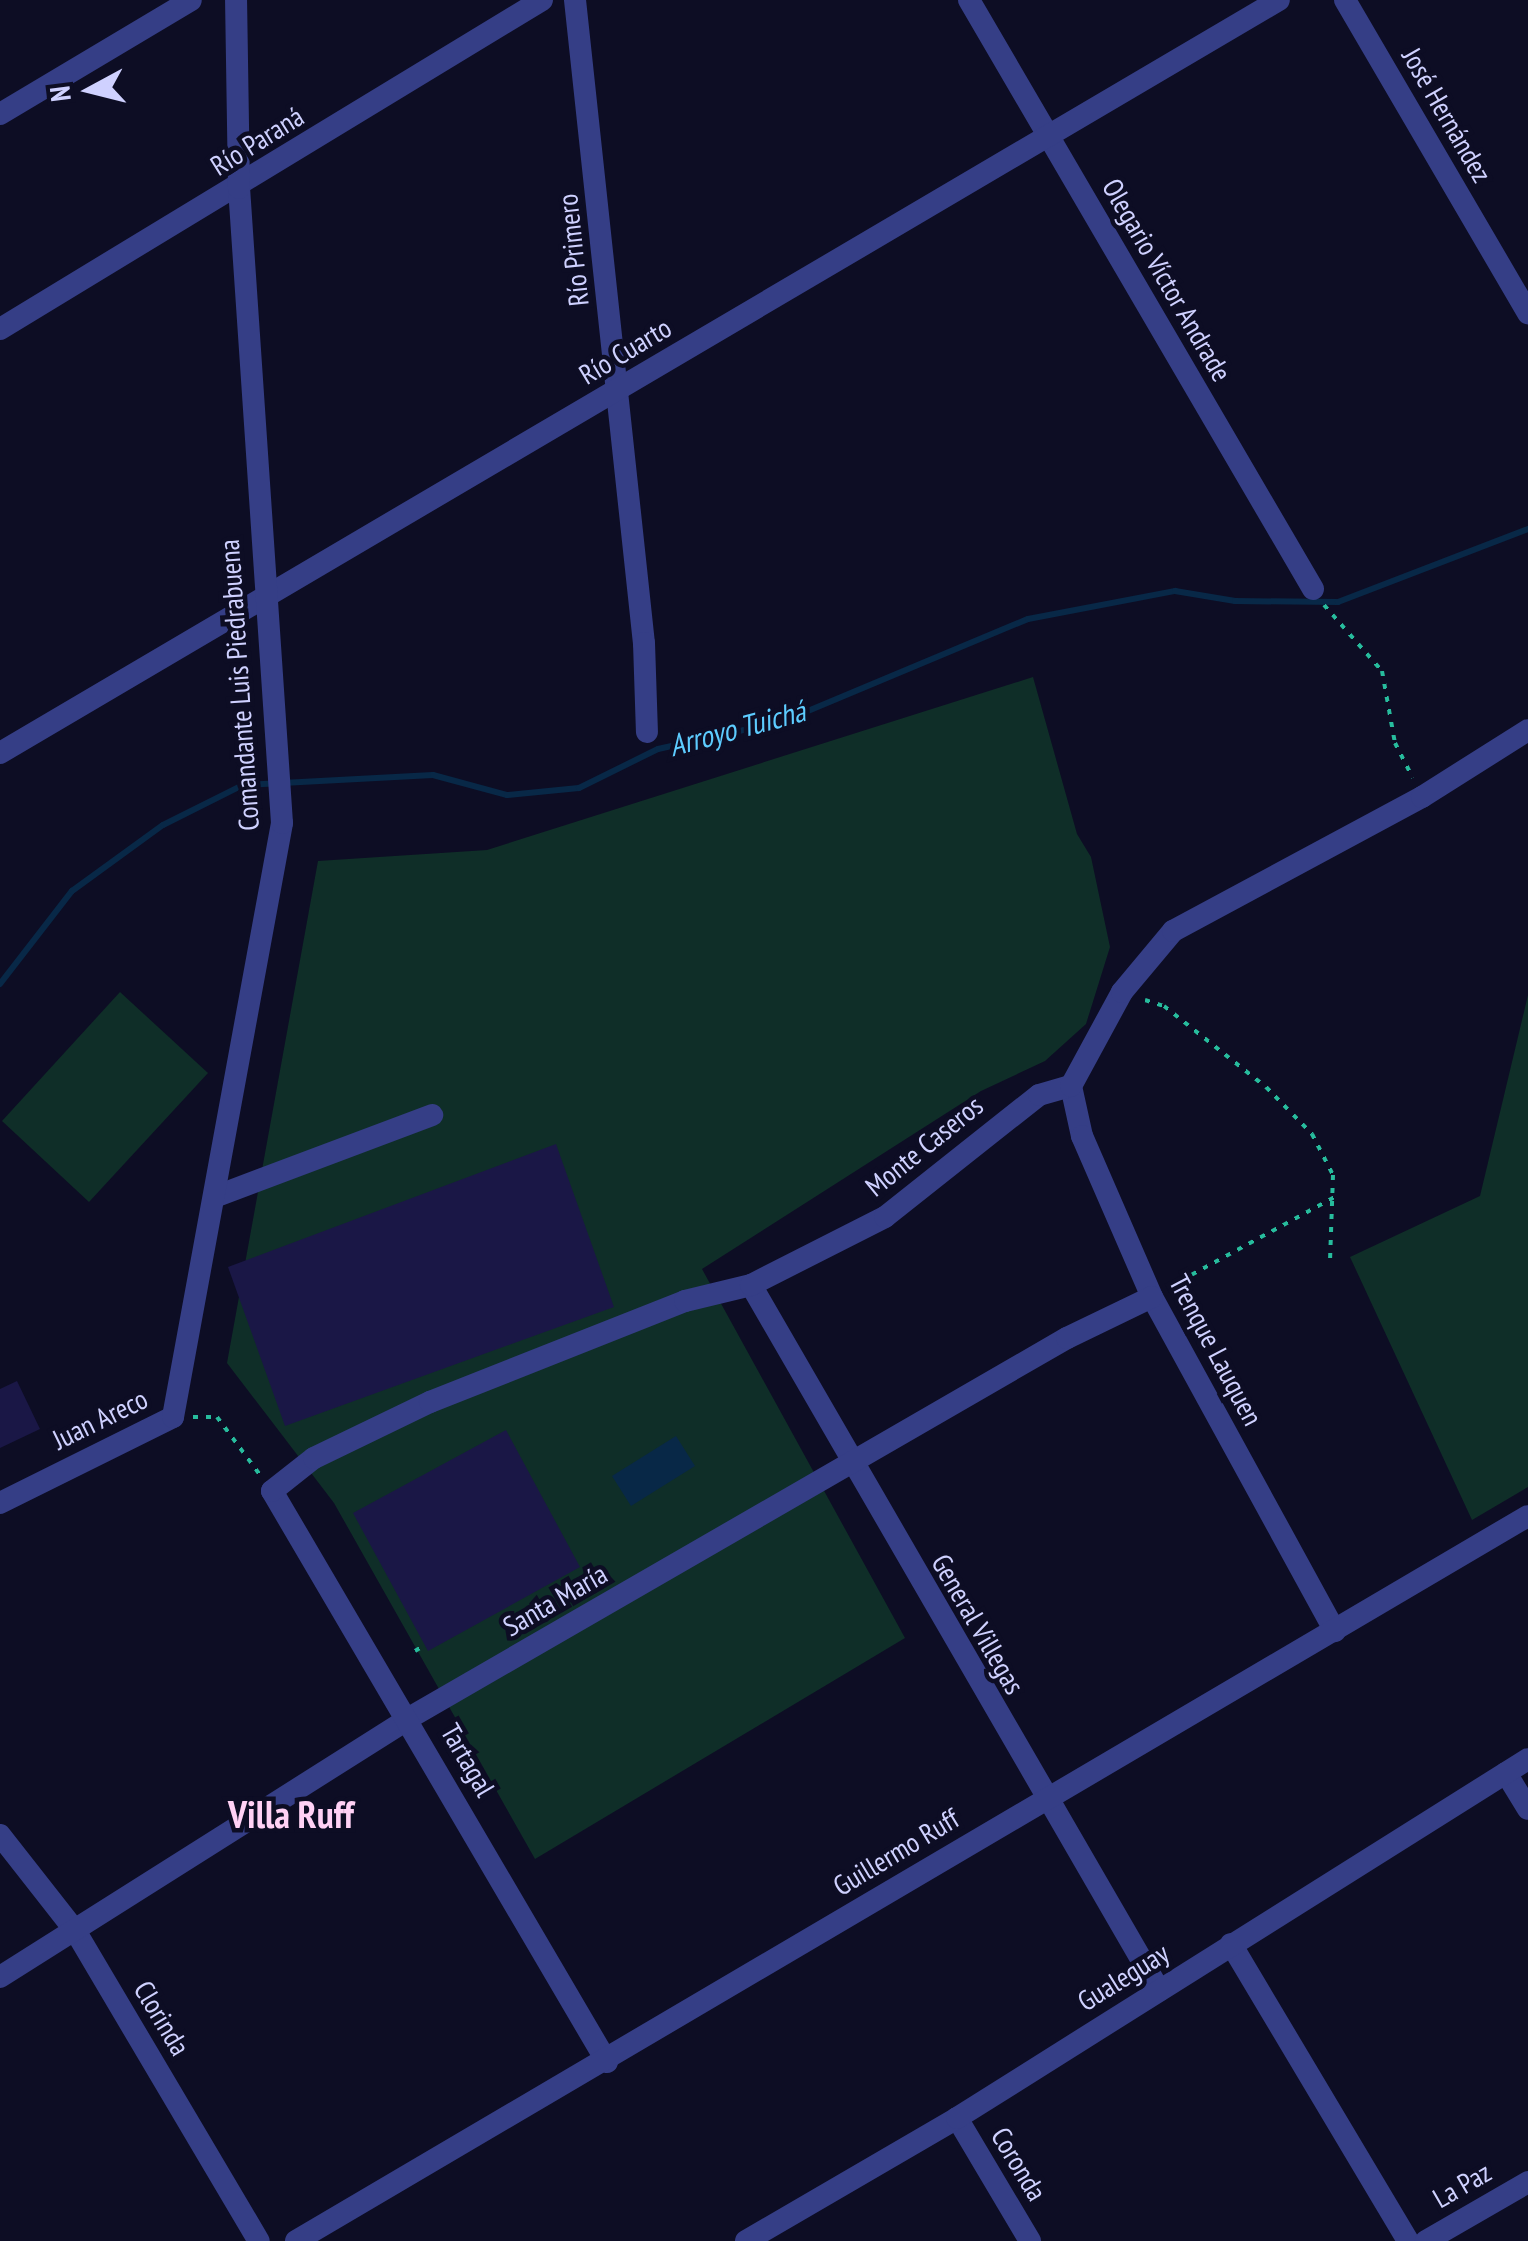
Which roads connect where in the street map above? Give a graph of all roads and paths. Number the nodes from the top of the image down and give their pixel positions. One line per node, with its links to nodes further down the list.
1 (191, 0): 8 (street)
2 (236, 0): 10 (street, Comandante Luis Piedrabuena)
3 (542, 0): 10 (street, Río Paraná)
4 (576, 0): 13 (street, Río Primero)
5 (969, 0): 9 (street, Olegario Víctor Andrade)
6 (1280, 0): 9 (street, Río Cuarto)
7 (1345, 0): 11 (street, José Hernández)
8 (0, 114)
9 (1048, 136): 13 (street, Río Cuarto); 14 (street, Olegario Víctor Andrade)
10 (239, 188): 12 (street, Río Paraná); 15 (street, Comandante Luis Piedrabuena)
11 (1528, 313)
12 (0, 329)
13 (618, 390): 15 (street, Río Cuarto); 18 (street, Río Primero)
14 (1313, 589)
15 (264, 599): 19 (street, Río Cuarto); 24 (street, Comandante Luis Piedrabuena)
16 (1334, 620): 20 (path)
17 (1528, 730): 20 (street)
18 (647, 732)
19 (0, 754)
20 (1422, 797): 21 (street)
21 (1122, 992): 22 (street); 25 (path)
22 (1071, 1086): 27 (street, Monte Caseros); 28 (street, Trenque Lauquen)
23 (432, 1115): 24 (street)
24 (217, 1196): 29 (street, Comandante Luis Piedrabuena)
25 (1335, 1197): 26 (path); 28 (path)
26 (1330, 1260)
27 (751, 1285): 31 (street, General Villegas); 32 (street, Monte Caseros)
28 (1152, 1297): 31 (street, Santa María); 35 (street, Trenque Lauquen)
29 (173, 1416): 33 (street, Juan Areco)
30 (217, 1418): 32 (path)
31 (851, 1465): 38 (street, Santa María); 41 (street, General Villegas)
32 (272, 1491): 38 (street, Tartagal)
33 (0, 1502)
34 (1528, 1516): 35 (street, Guillermo Ruff)
35 (1335, 1631): 41 (street, Guillermo Ruff)
36 (425, 1645): 37 (path)
37 (415, 1651)
38 (409, 1718): 44 (street, Santa María); 48 (street, Tartagal)
39 (1528, 1759): 40 (street, Gualeguay)
40 (1506, 1773): 42 (street); 45 (street, Gualeguay)
41 (1044, 1798): 47 (street, General Villegas); 48 (street, Guillermo Ruff)
42 (1528, 1809)
43 (0, 1835): 44 (street, Clorinda)
44 (76, 1932): 46 (street, Santa María); 51 (street, Clorinda)
45 (1231, 1944): 47 (street, Gualeguay); 55 (street)
46 (0, 1977)
47 (1159, 1990): 49 (street, Gualeguay)
48 (607, 2062): 52 (street, Guillermo Ruff)
49 (957, 2118): 53 (street, Gualeguay); 54 (street, Coronda)
50 (1528, 2182): 56 (street, La Paz)
51 (260, 2241)
52 (296, 2241)
53 (746, 2241)
54 (1030, 2241)
55 (1408, 2241)
56 (1426, 2241)

